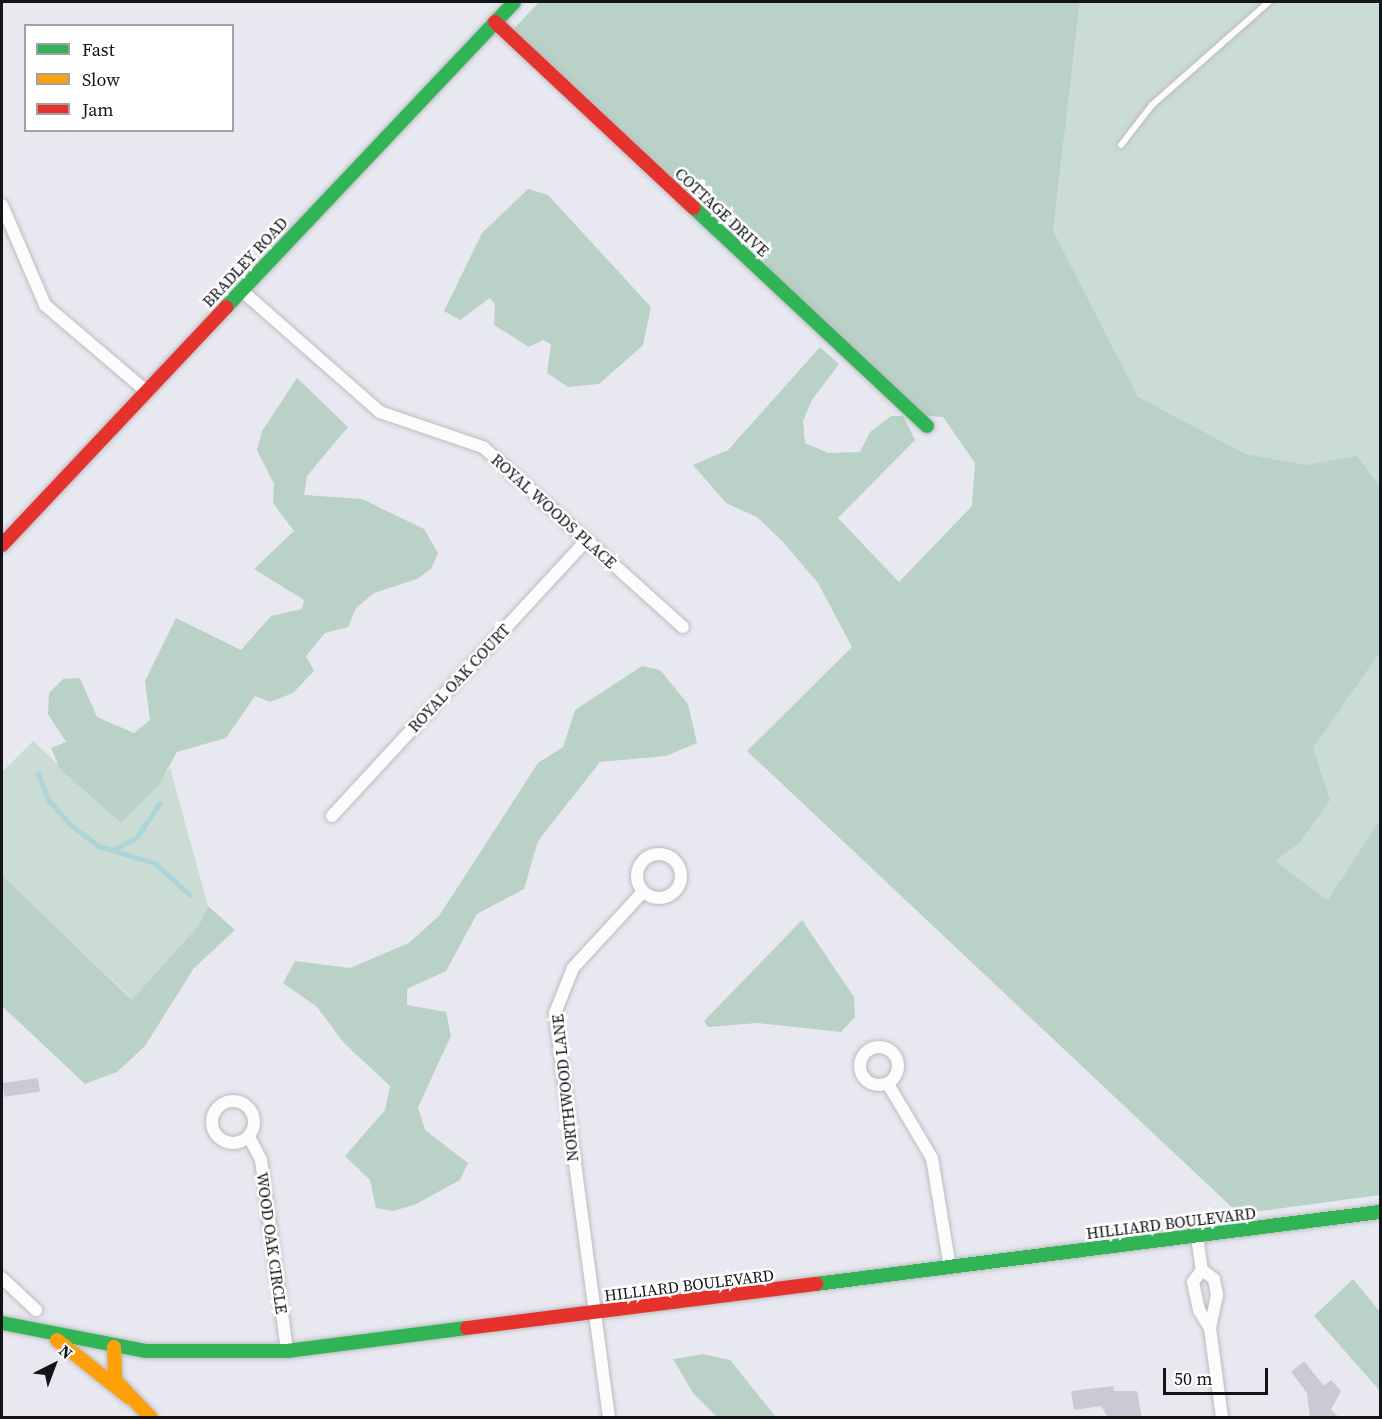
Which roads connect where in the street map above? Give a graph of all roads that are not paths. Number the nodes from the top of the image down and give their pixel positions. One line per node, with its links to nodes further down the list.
1 (514, 2): 3 (street, BRADLEY ROAD)
2 (1269, 2): 4 (lane)
3 (495, 22): 6 (street, BRADLEY ROAD); 8 (street, COTTAGE DRIVE)
4 (1121, 145)
5 (2, 205): 7 (street)
6 (241, 290): 7 (street, BRADLEY ROAD); 9 (street, ROYAL WOODS PLACE)
7 (146, 391): 10 (street, BRADLEY ROAD)
8 (927, 426)
9 (587, 540): 11 (street, ROYAL WOODS PLACE); 12 (street, ROYAL OAK COURT)
10 (2, 545)
11 (683, 627)
12 (332, 816)
13 (643, 892): 22 (street, NORTHWOOD LANE)
14 (888, 1084): 18 (street)
15 (249, 1137): 27 (street, WOOD OAK CIRCLE)
16 (1380, 1212): 17 (street, HILLIARD BOULEVARD)
17 (1197, 1236): 18 (street, HILLIARD BOULEVARD); 19 (street)
18 (950, 1268): 22 (street, HILLIARD BOULEVARD)
19 (1202, 1270): 24 (street); 24 (street)
20 (2, 1278): 21 (street)
21 (36, 1310)
22 (593, 1314): 27 (street, HILLIARD BOULEVARD); 30 (street, NORTHWOOD LANE)
23 (2, 1323): 25 (street, HILLIARD BOULEVARD)
24 (1210, 1328): 31 (street)
25 (47, 1334): 26 (street, HILLIARD BOULEVARD); 28 (street)
26 (114, 1347): 27 (street, HILLIARD BOULEVARD); 28 (street)
27 (287, 1351)
28 (129, 1397): 29 (street)
29 (151, 1418)
30 (609, 1418)
31 (1222, 1418)

